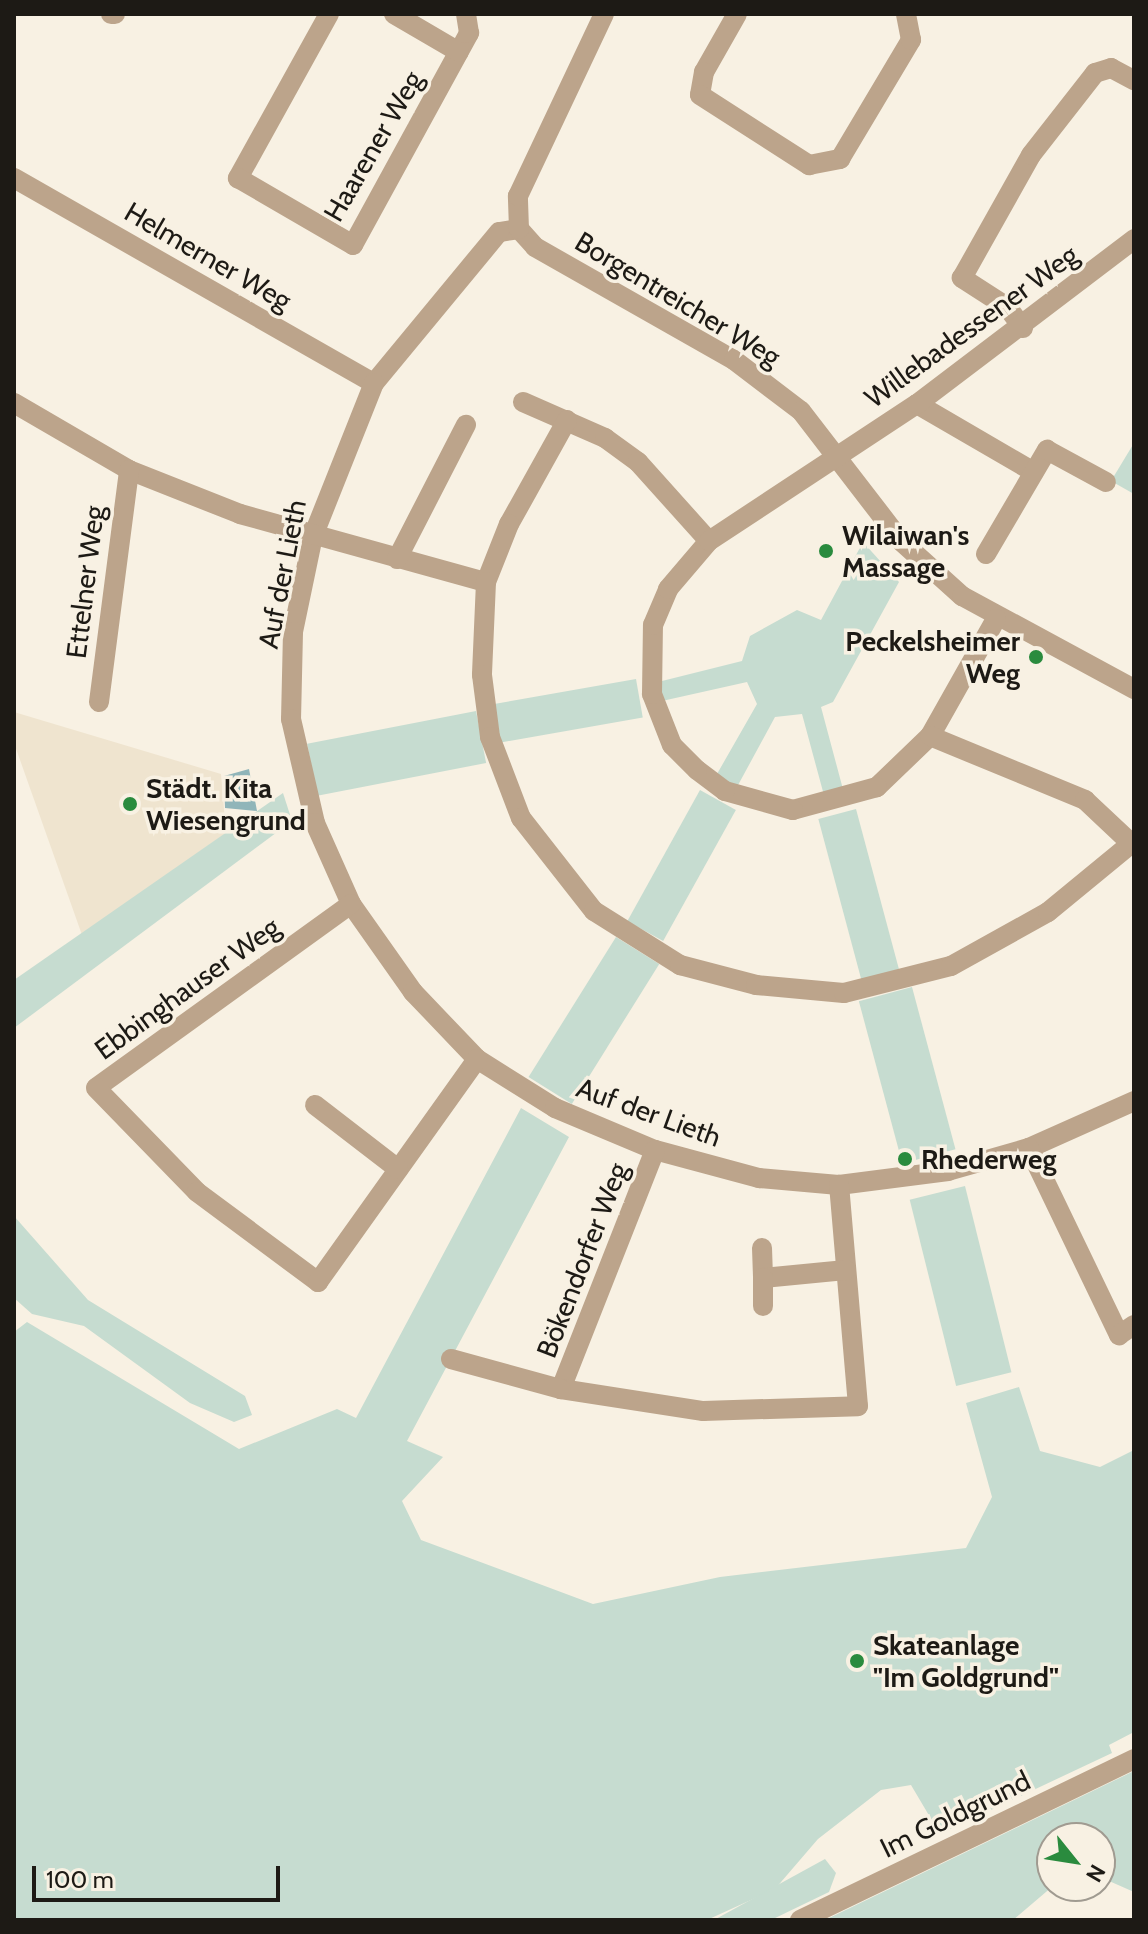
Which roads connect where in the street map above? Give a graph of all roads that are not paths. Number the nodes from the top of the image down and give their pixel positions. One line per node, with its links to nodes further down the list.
1 (329, 14): 7 (street, Haarener Weg)
2 (394, 14): 7 (street, Haarener Weg)
3 (466, 14): 7 (street, Haarener Weg)
4 (604, 14): 10 (street)
5 (737, 14): 6 (street)
6 (906, 14)
7 (459, 52)
8 (1134, 80): 12 (street)
9 (14, 178): 13 (street, Helmerner Weg)
10 (519, 229): 13 (street, Auf der Lieth); 19 (street, Borgentreicher Weg)
11 (1134, 239): 12 (street, Willebadessener Weg)
12 (1023, 328): 16 (street, Willebadessener Weg)
13 (374, 383): 23 (street, Auf der Lieth)
14 (523, 402): 17 (street)
15 (14, 403): 20 (street, Ettelner Weg)
16 (917, 404): 19 (street, Willebadessener Weg); 21 (street)
17 (567, 420): 24 (street); 27 (street)
18 (466, 425): 26 (street)
19 (838, 454): 24 (street, Willebadessener Weg); 28 (street, Borgentreicher Weg)
20 (129, 470): 23 (street, Ettelner Weg); 30 (street, Ettelner Weg)
21 (1034, 472): 22 (street); 25 (street)
22 (1106, 482)
23 (313, 536): 26 (street, Ettelner Weg); 33 (street, Auf der Lieth)
24 (709, 541): 31 (street, Willebadessener Weg)
25 (986, 554)
26 (397, 559): 27 (street, Ettelner Weg)
27 (486, 582): 32 (street)
28 (996, 619): 29 (street, Borgentreicher Weg); 31 (street, Willebadessener Weg)
29 (1134, 689)
30 (99, 702)
31 (930, 736): 32 (street)
32 (1133, 845)
33 (351, 904): 34 (street, Auf der Lieth); 39 (street, Ebbinghauser Weg)
34 (477, 1059): 38 (street, Auf der Lieth); 39 (street, Ebbinghauser Weg)
35 (1134, 1101): 37 (street, Auf der Lieth)
36 (315, 1105): 39 (street)
37 (1029, 1148): 40 (street, Auf der Lieth); 45 (street)
38 (655, 1150): 40 (street, Auf der Lieth); 47 (street, Bökendorfer Weg)
39 (398, 1169)
40 (839, 1185): 42 (street, Bökendorfer Weg)
41 (762, 1248): 43 (street)
42 (846, 1270): 43 (street); 47 (street, Bökendorfer Weg)
43 (763, 1278): 44 (street)
44 (763, 1306)
45 (1134, 1325)
46 (451, 1359): 47 (street, Bökendorfer Weg)
47 (561, 1389)
48 (1134, 1759): 49 (street, Im Goldgrund)
49 (800, 1920)

